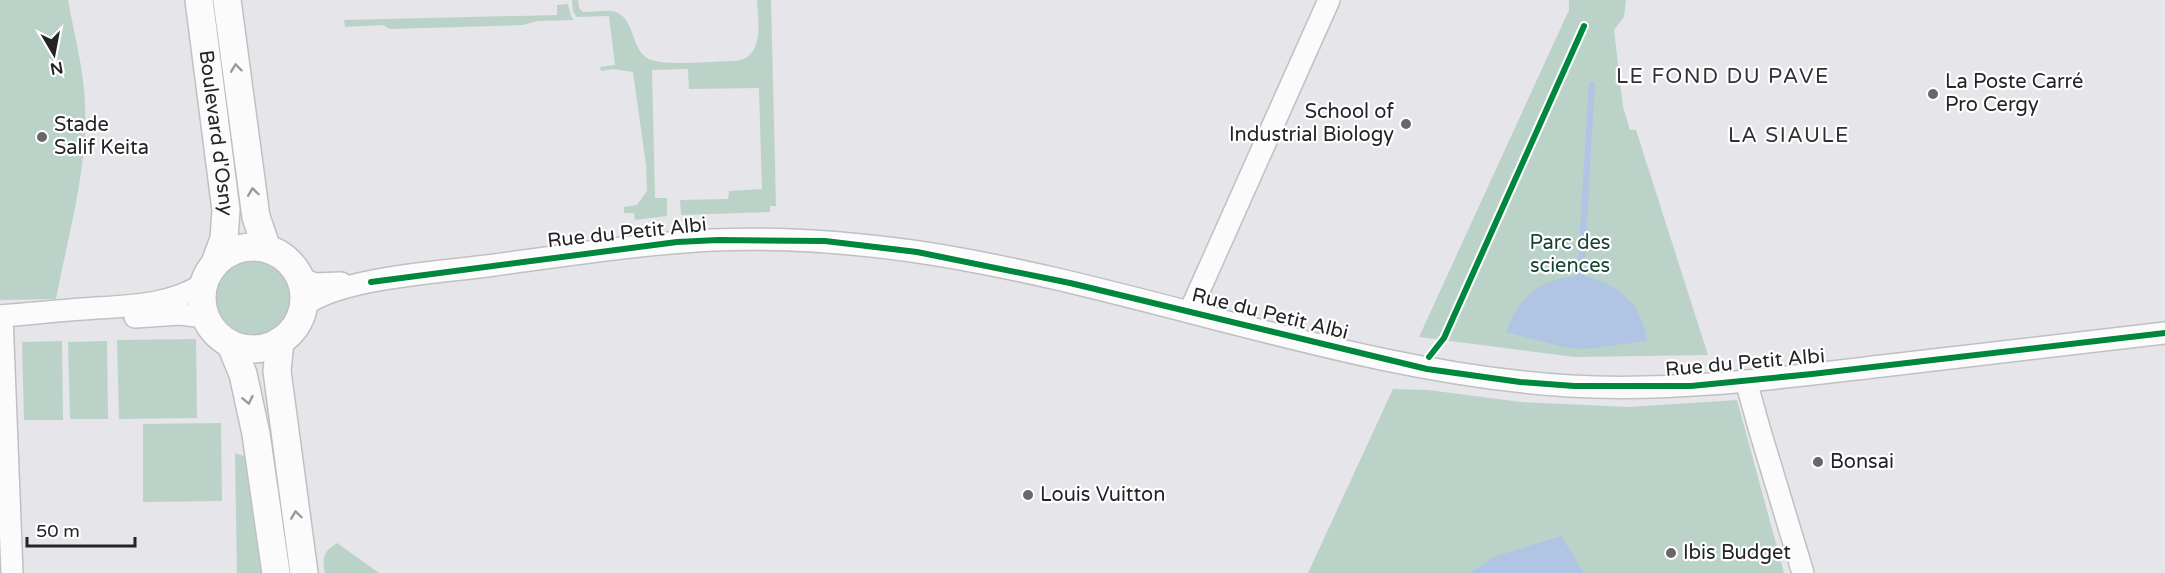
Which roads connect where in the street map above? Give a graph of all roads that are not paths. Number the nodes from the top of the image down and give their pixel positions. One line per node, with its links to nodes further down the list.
1 (199, 0): 5 (main road, Boulevard d'Osny)
2 (227, 0): 4 (main road, Boulevard d'Osny, one-way to 2)
3 (1329, 0): 9 (street)
4 (267, 249): 5 (main road); 6 (main road)
5 (209, 274): 10 (main road); 11 (street)
6 (300, 278): 7 (street, Rue du Petit Albi); 8 (main road)
7 (371, 282): 8 (street, Rue du Petit Albi); 9 (street, Rue du Petit Albi)
8 (304, 306): 13 (main road)
9 (1190, 311): 15 (street, Rue du Petit Albi)
10 (205, 317): 11 (street); 14 (main road)
11 (1, 323): 16 (street)
12 (2165, 333): 15 (street, Rue du Petit Albi)
13 (280, 341): 14 (main road); 18 (main road, one-way to 13)
14 (231, 345): 17 (main road, one-way to 17)
15 (1746, 381): 19 (street)
16 (12, 573)
17 (276, 573)
18 (304, 573)
19 (1803, 573)

